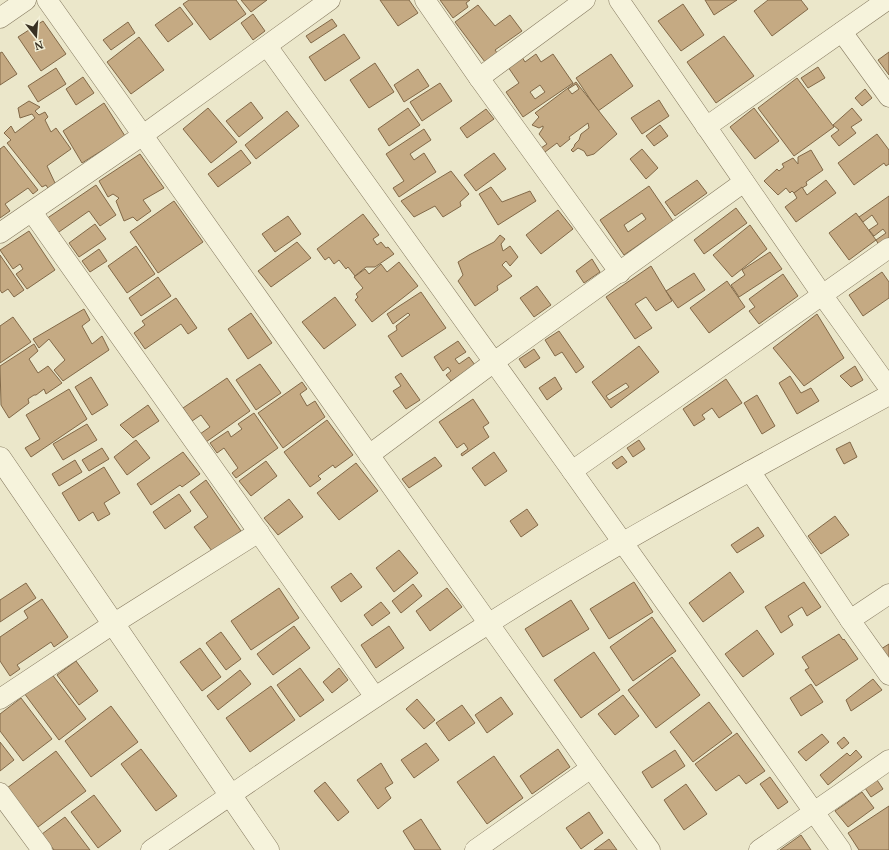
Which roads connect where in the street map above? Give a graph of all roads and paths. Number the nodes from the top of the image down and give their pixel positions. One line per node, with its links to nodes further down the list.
1 (26, 0): 8 (street)
2 (47, 0): 14 (street)
3 (330, 0): 10 (street)
4 (425, 0): 11 (street)
5 (585, 0): 11 (street)
6 (619, 0): 13 (street)
7 (882, 1): 9 (street)
8 (0, 18)
9 (842, 32): 12 (street); 13 (street)
10 (267, 46): 14 (street); 21 (street)
11 (479, 78): 19 (street)
12 (889, 97)
13 (706, 127): 15 (street)
14 (143, 135): 16 (street); 24 (street)
15 (744, 182): 19 (street); 20 (street)
16 (32, 212): 17 (street); 28 (street)
17 (0, 233)
18 (889, 248): 20 (street)
19 (620, 272): 21 (street)
20 (823, 296): 22 (street); 26 (street)
21 (494, 362): 24 (street); 26 (street)
22 (889, 388)
23 (889, 395): 27 (street)
24 (369, 455): 32 (street)
25 (0, 458): 33 (street)
26 (572, 471): 29 (street)
27 (750, 471): 29 (street); 31 (street)
28 (259, 532): 33 (street); 35 (street)
29 (622, 543): 32 (street); 41 (street)
30 (889, 594): 31 (street)
31 (850, 620): 34 (street)
32 (489, 623): 35 (street); 38 (street)
33 (113, 624): 36 (street); 40 (street)
34 (889, 676)
35 (375, 697): 40 (street)
36 (0, 699)
37 (889, 760): 41 (street)
38 (590, 768): 42 (street); 46 (street)
39 (0, 793): 43 (street)
40 (230, 796): 44 (street); 45 (street)
41 (814, 812): 47 (street); 48 (street)
42 (478, 849)
43 (42, 850)
44 (152, 850)
45 (268, 850)
46 (650, 850)
47 (759, 850)
48 (841, 850)

